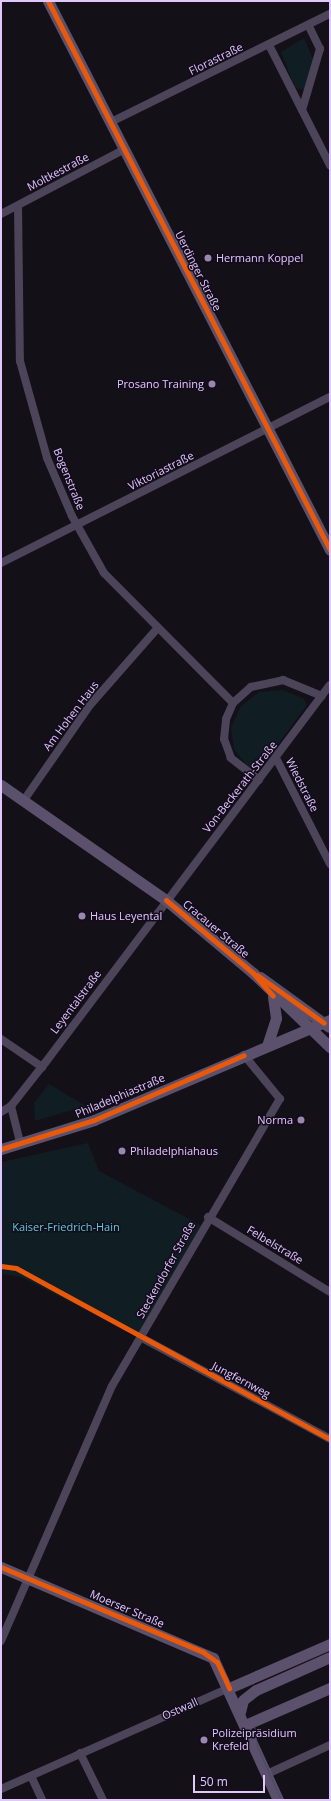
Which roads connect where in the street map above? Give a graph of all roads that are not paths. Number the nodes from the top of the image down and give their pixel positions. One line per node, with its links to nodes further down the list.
1 (48, 1): 6 (street, Uerdinger Straße)
2 (330, 14): 3 (street, Florastraße)
3 (309, 26): 4 (street, Florastraße); 5 (street)
4 (269, 45): 5 (street); 6 (street, Florastraße)
5 (302, 110): 8 (street)
6 (111, 122): 7 (street, Uerdinger Straße)
7 (125, 149): 9 (street, Moltkestraße); 12 (street, Uerdinger Straße)
8 (330, 165)
9 (18, 206): 10 (street, Moltkestraße); 13 (street, Bogenstraße)
10 (1, 214)
11 (330, 397): 12 (street, Viktoriastraße)
12 (268, 428): 13 (street, Viktoriastraße); 14 (street, Uerdinger Straße)
13 (76, 526): 15 (street, Viktoriastraße); 16 (street, Bogenstraße)
14 (330, 550)
15 (1, 563)
16 (156, 630): 19 (street, Bogenstraße); 23 (street, Am Hohen Haus)
17 (330, 685): 18 (street, Von-Beckerath-Straße)
18 (322, 696): 19 (street); 20 (street, Von-Beckerath-Straße)
19 (233, 703): 21 (street)
20 (276, 758): 21 (street, Von-Beckerath-Straße); 24 (street, Wiedstraße)
21 (260, 780): 25 (street, Von-Beckerath-Straße)
22 (1, 785): 23 (street, Cracauer Straße)
23 (24, 800): 25 (street, Cracauer Straße)
24 (330, 864)
25 (166, 900): 26 (street, Cracauer Straße); 34 (street, Leyentalstraße)
26 (253, 973): 27 (street, Cracauer Straße); 28 (street, Cracauer Straße)
27 (273, 996): 29 (street, Cracauer Straße); 31 (street)
28 (328, 1024): 29 (street, Philadelphiastraße)
29 (310, 1028): 31 (street, Philadelphiastraße); 32 (street, Cracauer Straße)
30 (1, 1039): 34 (street)
31 (267, 1046): 33 (street, Philadelphiastraße)
32 (330, 1047)
33 (244, 1055): 37 (street, Philadelphiastraße); 39 (street, Steckendorfer Straße)
34 (42, 1067): 35 (street, Leyentalstraße)
35 (11, 1106): 36 (street, Leyentalstraße); 37 (street)
36 (1, 1112)
37 (20, 1143): 38 (street, Philadelphiastraße)
38 (1, 1148)
39 (208, 1217): 40 (street, Felbelstraße); 41 (street, Steckendorfer Straße)
40 (330, 1292)
41 (142, 1338): 42 (street, Jungfernweg); 44 (street, Steckendorfer Straße)
42 (330, 1439)
43 (1, 1567): 44 (street, Moerser Straße)
44 (30, 1577): 45 (street, Steckendorfer Straße); 48 (street, Moerser Straße)
45 (1, 1641)
46 (330, 1644): 48 (street, Ostwall)
47 (330, 1657): 50 (street)
48 (229, 1688): 50 (street, Moerser Straße); 53 (street, Ostwall)
49 (330, 1688): 51 (street)
50 (240, 1712): 51 (street, Moerser Straße)
51 (245, 1725): 54 (street, Moerser Straße)
52 (330, 1745): 54 (street)
53 (80, 1753): 55 (street, Ostwall); 58 (street)
54 (267, 1774): 59 (street, Moerser Straße)
55 (31, 1776): 56 (street, Ostwall); 57 (street)
56 (1, 1789)
57 (42, 1800)
58 (103, 1800)
59 (278, 1800)

